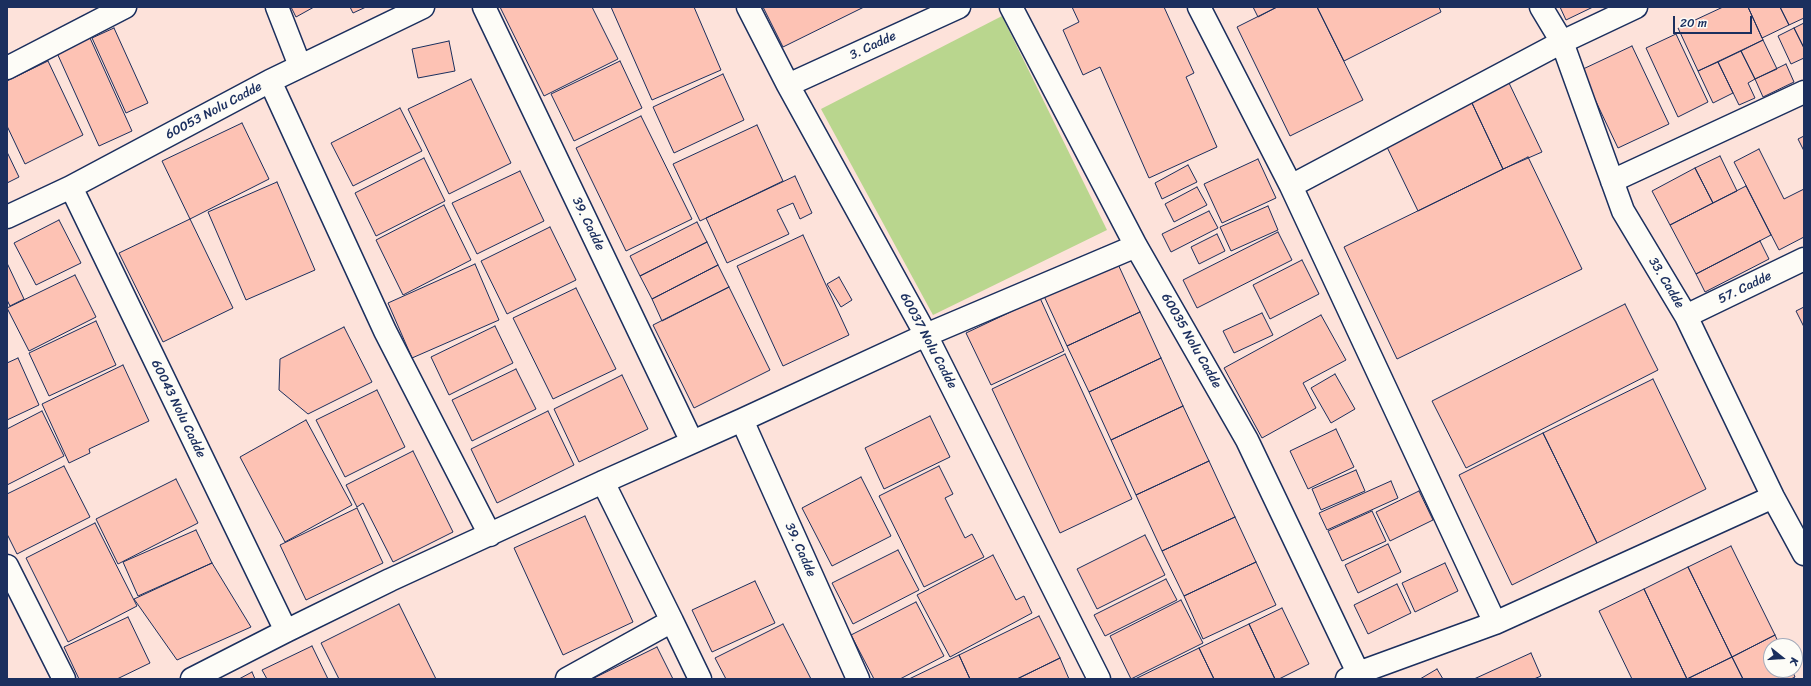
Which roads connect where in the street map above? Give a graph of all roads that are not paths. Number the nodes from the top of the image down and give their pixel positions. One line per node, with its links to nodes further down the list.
1 (125, 7): 13 (street)
2 (277, 7): 12 (street)
3 (423, 7): 12 (street, 60053 Nolu Cadde)
4 (484, 7): 26 (street, 39. Cadde)
5 (748, 7): 15 (street, 60037 Nolu Cadde)
6 (959, 7): 15 (street, 3. Cadde)
7 (1012, 7): 21 (street, 60035 Nolu Cadde)
8 (1199, 7): 18 (street)
9 (1541, 7): 11 (street, 33. Cadde)
10 (1636, 7): 11 (street)
11 (1562, 42): 17 (street, 33. Cadde); 18 (street)
12 (300, 66): 14 (street, 60053 Nolu Cadde)
13 (7, 68)
14 (270, 81): 19 (street, 60053 Nolu Cadde); 29 (street)
15 (788, 85): 24 (street, 60037 Nolu Cadde)
16 (1804, 92): 17 (street)
17 (1612, 181): 23 (street, 33. Cadde)
18 (1291, 186): 33 (street)
19 (71, 187): 20 (street, 60053 Nolu Cadde); 34 (street, 60043 Nolu Cadde)
20 (7, 217)
21 (1136, 246): 24 (street); 35 (street, 60035 Nolu Cadde)
22 (1804, 259): 23 (street, 57. Cadde)
23 (1686, 316): 28 (street, 33. Cadde)
24 (926, 335): 25 (street); 41 (street, 60037 Nolu Cadde)
25 (742, 420): 26 (street); 40 (street, 39. Cadde)
26 (692, 442): 27 (street)
27 (603, 482): 29 (street); 32 (street)
28 (1773, 497): 30 (street, 33. Cadde); 33 (street)
29 (490, 535): 34 (street)
30 (1804, 554)
31 (7, 566): 36 (street)
32 (672, 621): 38 (street); 39 (street)
33 (1495, 623): 35 (street)
34 (286, 630): 37 (street)
35 (1355, 677)
36 (64, 679)
37 (192, 679)
38 (567, 679)
39 (700, 679)
40 (858, 679)
41 (1099, 679)

